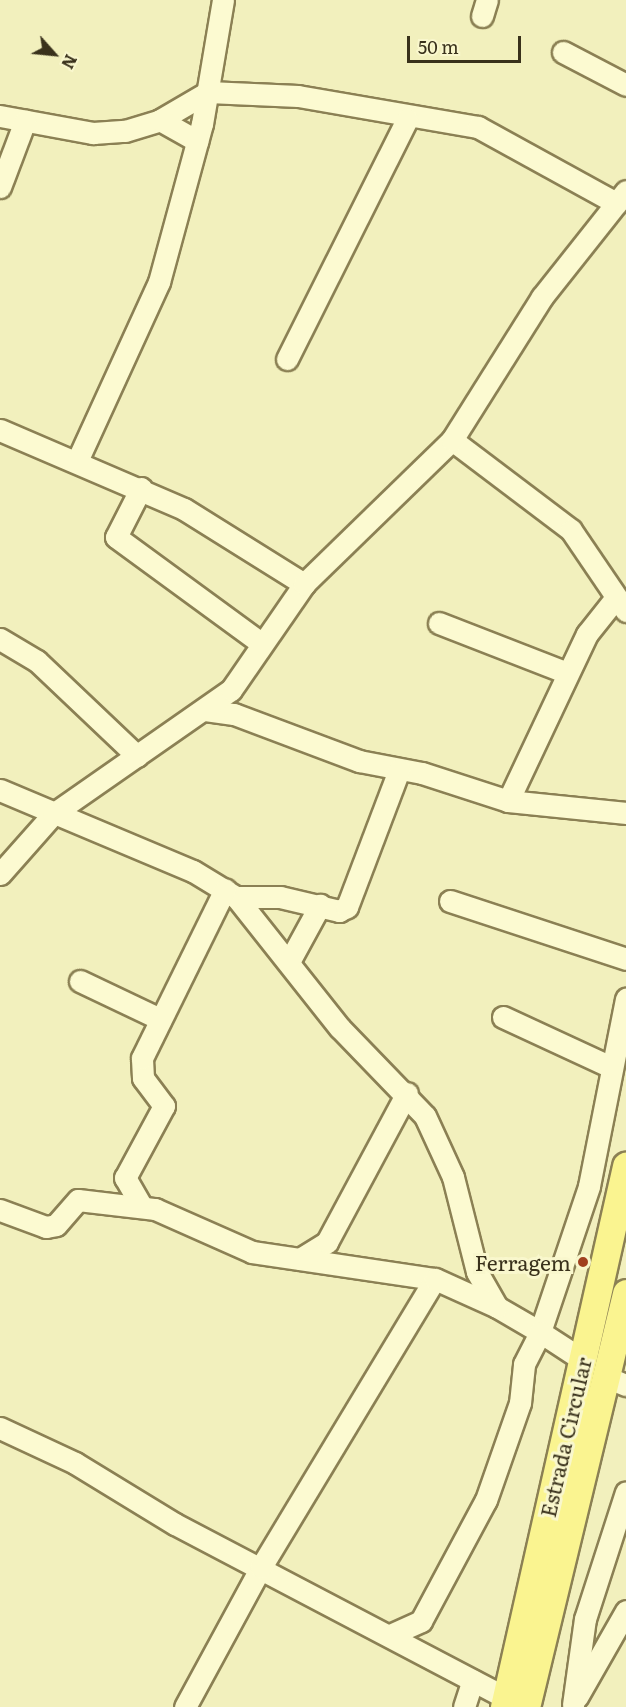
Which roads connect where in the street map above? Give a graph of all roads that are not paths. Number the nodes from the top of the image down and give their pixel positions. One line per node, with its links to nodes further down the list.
1 (224, 0): 4 (street)
2 (563, 52): 3 (street)
3 (626, 85)
4 (208, 92): 6 (street); 7 (street); 9 (street)
5 (0, 116): 8 (street)
6 (407, 119): 11 (street); 12 (street)
7 (160, 120): 8 (street); 9 (street)
8 (25, 121): 10 (street)
9 (197, 141): 15 (street)
10 (0, 188)
11 (621, 197): 14 (street)
12 (287, 359)
13 (0, 430): 15 (street)
14 (452, 440): 17 (street); 18 (street)
15 (78, 459): 16 (street)
16 (141, 488): 17 (street); 21 (street)
17 (304, 584): 21 (street)
18 (620, 606): 22 (street)
19 (440, 623): 22 (street)
20 (0, 639): 26 (street)
21 (261, 643): 23 (street)
22 (567, 673): 30 (street)
23 (231, 690): 24 (street); 25 (street)
24 (205, 710): 25 (street); 26 (street)
25 (234, 714): 27 (street)
26 (137, 756): 32 (street)
27 (399, 770): 30 (street); 37 (street)
28 (0, 790): 29 (street)
29 (26, 801): 32 (street); 33 (street)
30 (508, 801): 31 (street)
31 (626, 813)
32 (53, 814): 33 (street); 35 (street)
33 (27, 844): 34 (street)
34 (0, 874)
35 (231, 893): 37 (street); 39 (street); 43 (street)
36 (450, 902): 38 (street)
37 (320, 905): 39 (street)
38 (626, 959)
39 (290, 960): 45 (street)
40 (80, 981): 43 (street)
41 (626, 999): 44 (street)
42 (503, 1017): 44 (street)
43 (160, 1019): 47 (street)
44 (611, 1066): 55 (street)
45 (406, 1094): 51 (street); 54 (street)
46 (626, 1166): 56 (main road, Estrada Circular)
47 (125, 1178): 48 (street); 49 (street)
48 (112, 1203): 49 (street); 50 (street)
49 (142, 1207): 51 (street)
50 (0, 1210)
51 (300, 1259): 52 (street)
52 (435, 1279): 54 (street); 60 (street)
53 (626, 1293): 57 (main road, Estrada Circular)
54 (496, 1307): 55 (street)
55 (540, 1332): 56 (street); 62 (street)
56 (583, 1360): 66 (main road, Estrada Circular)
57 (616, 1381): 66 (main road, Estrada Circular)
58 (0, 1428): 60 (street)
59 (626, 1492): 67 (street)
60 (261, 1567): 63 (street); 68 (street)
61 (626, 1611): 67 (street)
62 (421, 1621): 63 (street); 64 (street)
63 (390, 1635): 64 (street)
64 (429, 1656): 65 (street)
65 (472, 1680): 66 (street); 69 (street)
66 (512, 1704)
67 (572, 1706)
68 (185, 1707)
69 (464, 1707)

